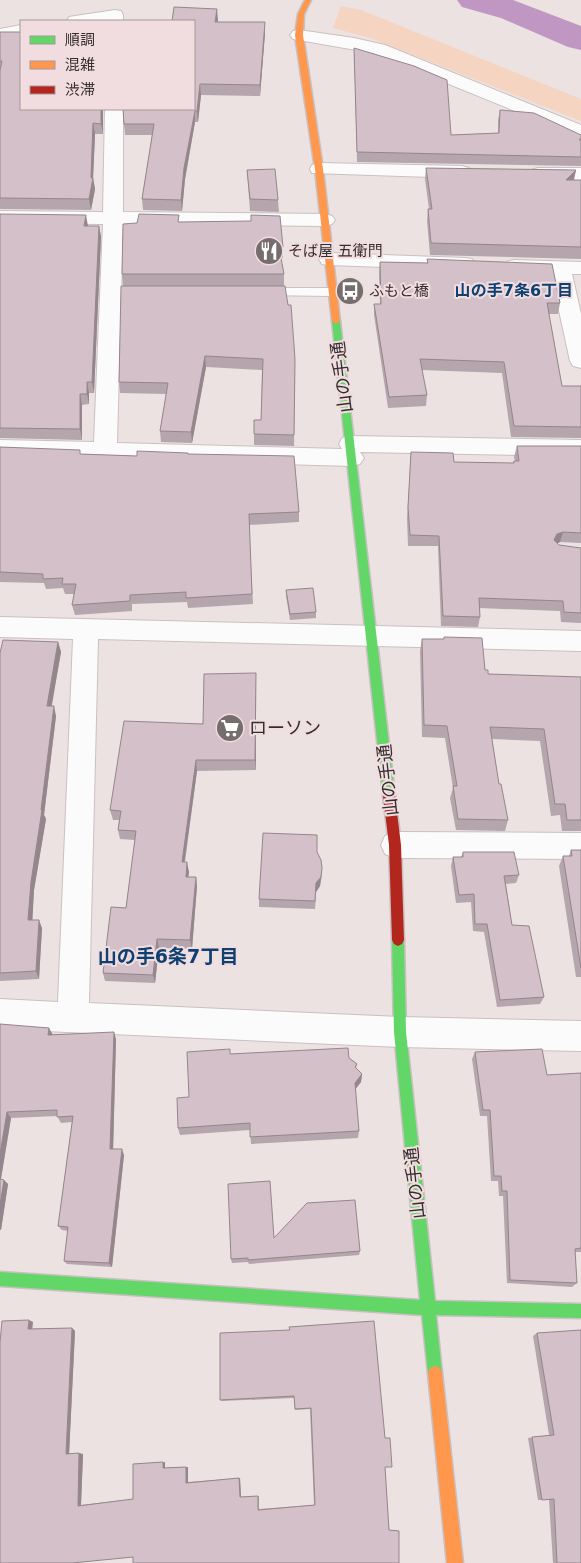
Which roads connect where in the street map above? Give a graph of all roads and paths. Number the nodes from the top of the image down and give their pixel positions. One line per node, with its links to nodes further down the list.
1 (308, 0): 6 (main road, 山の手通)
2 (81, 20): 3 (street)
3 (115, 20)
4 (20, 30): 5 (street)
5 (0, 34)
6 (299, 35): 8 (street); 9 (main road, 山の手通)
7 (114, 110): 14 (street)
8 (581, 132)
9 (319, 169): 10 (street); 15 (main road, 山の手通)
10 (484, 172)
11 (523, 173): 12 (street)
12 (581, 174)
13 (0, 217): 14 (street)
14 (113, 218): 15 (street); 24 (street)
15 (325, 220): 16 (main road, 山の手通)
16 (329, 259): 17 (street); 20 (main road, 山の手通)
17 (560, 268): 18 (street); 21 (street)
18 (581, 268)
19 (245, 292): 20 (lane)
20 (333, 292): 25 (main road, 山の手通)
21 (581, 361)
22 (0, 448): 24 (street)
23 (581, 448): 25 (street)
24 (105, 451): 25 (street)
25 (351, 451): 28 (main road, 山の手通)
26 (0, 627): 27 (street)
27 (86, 629): 28 (street); 33 (street)
28 (372, 636): 29 (street); 30 (main road, 山の手通)
29 (581, 641)
30 (395, 845): 31 (street); 34 (main road, 山の手通)
31 (581, 846)
32 (0, 1014): 33 (street)
33 (73, 1018): 34 (street)
34 (400, 1032): 35 (street); 37 (main road, 山の手通)
35 (581, 1036)
36 (0, 1279): 37 (main road)
37 (428, 1308): 38 (main road); 39 (main road, 山の手通)
38 (581, 1311)
39 (455, 1563)

